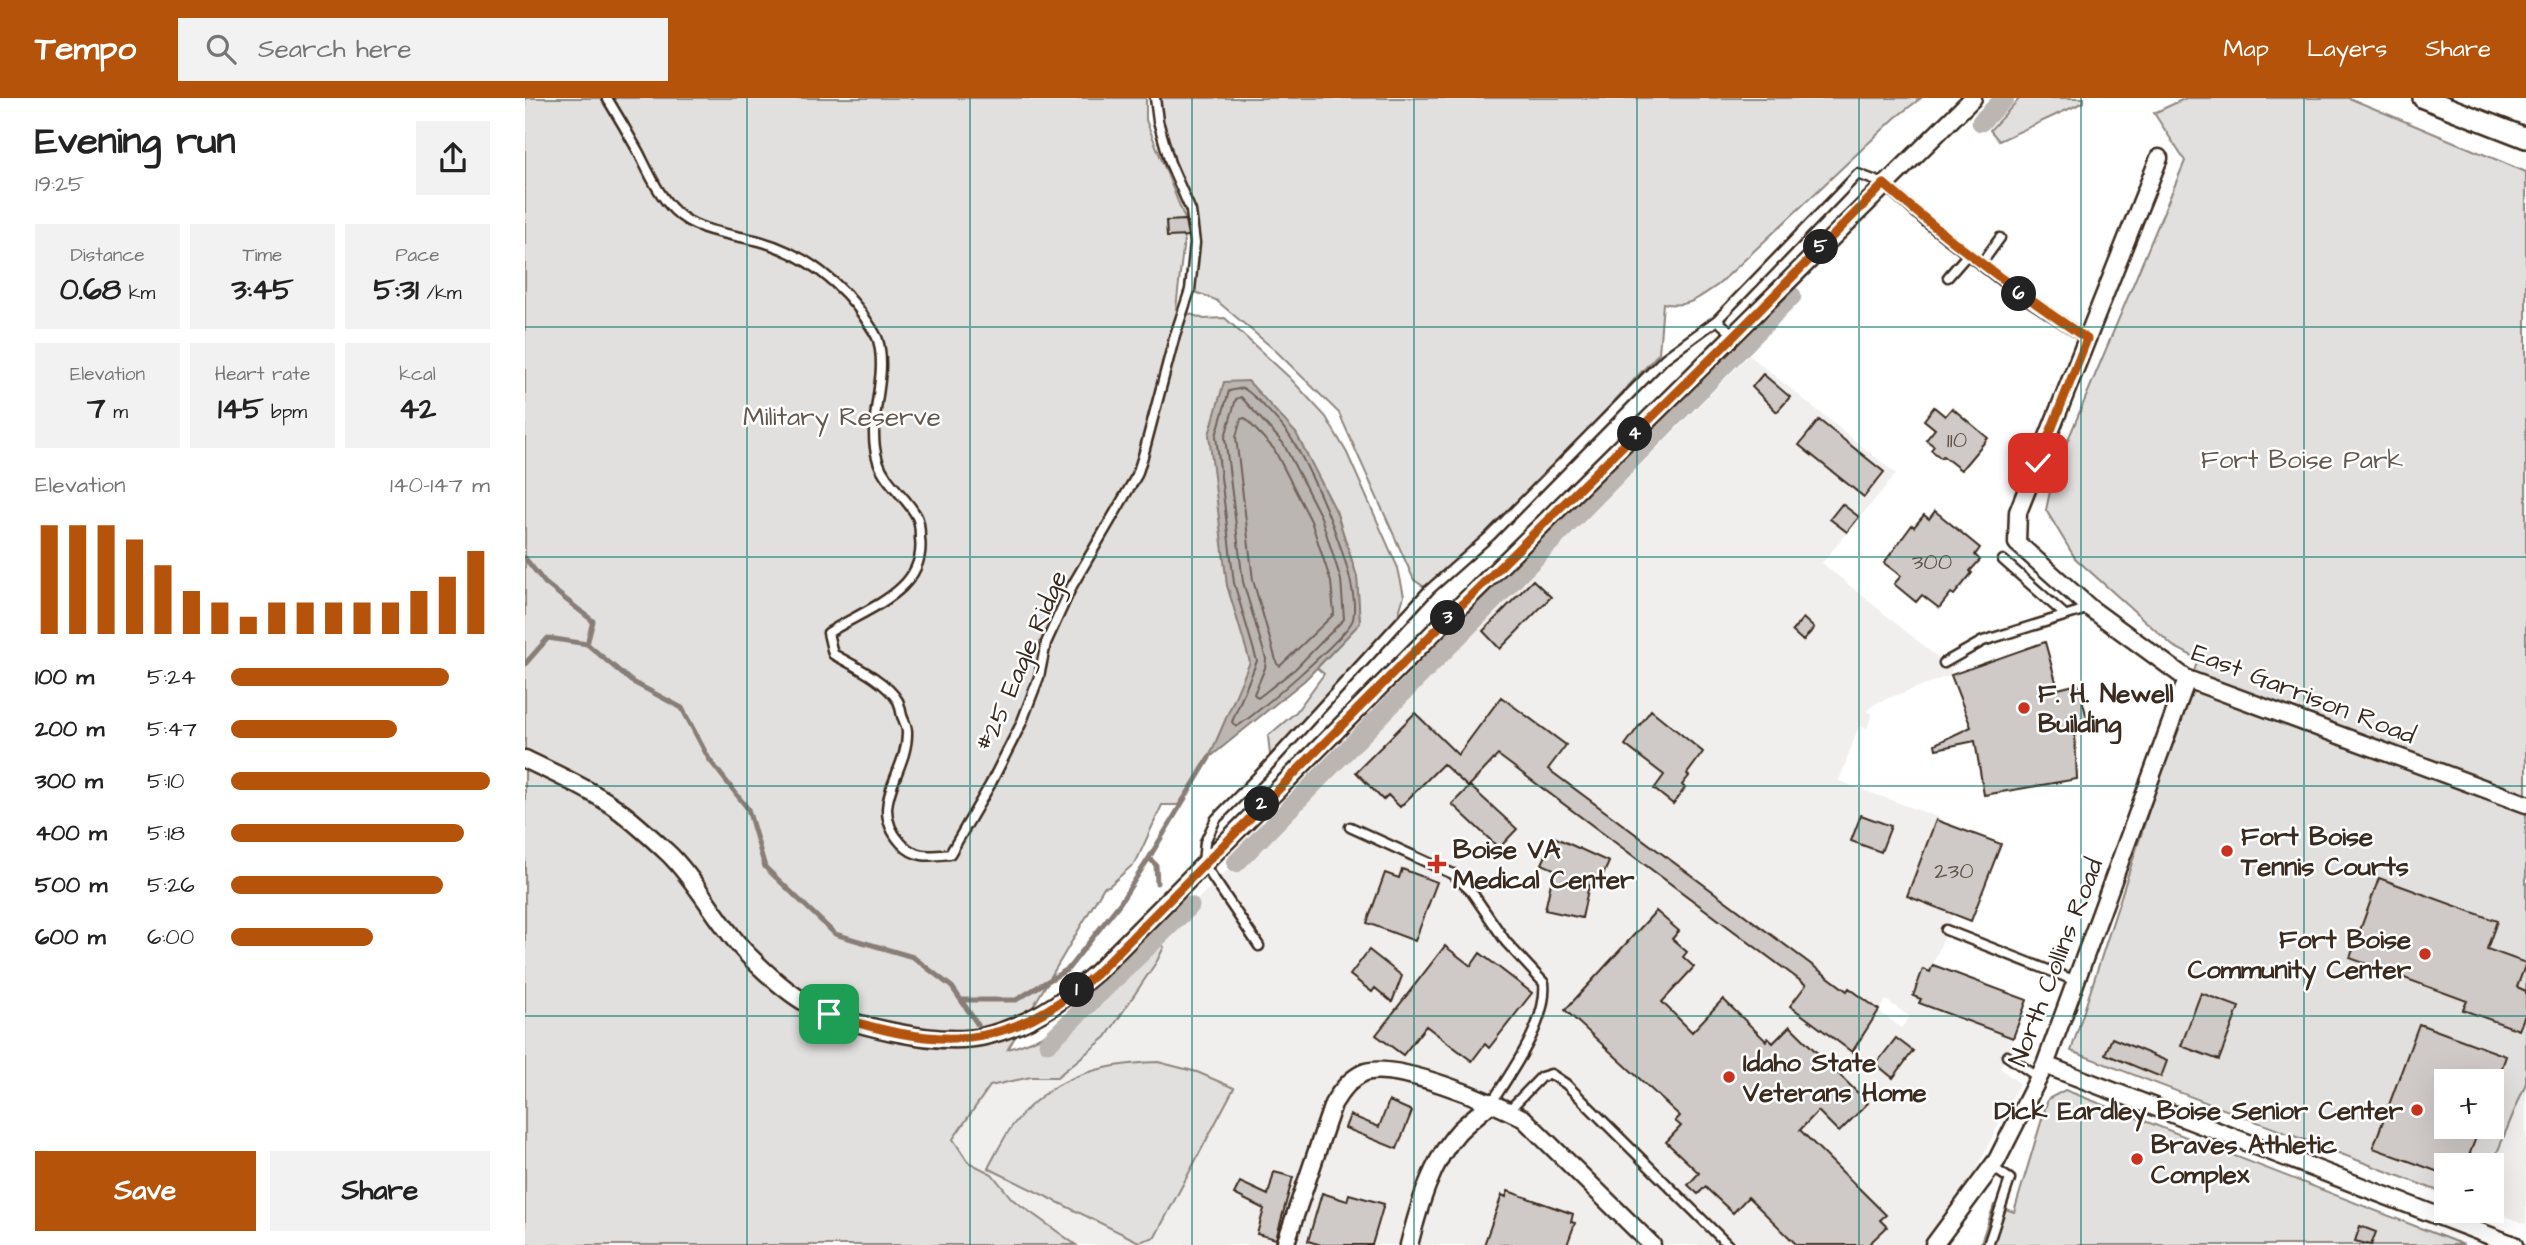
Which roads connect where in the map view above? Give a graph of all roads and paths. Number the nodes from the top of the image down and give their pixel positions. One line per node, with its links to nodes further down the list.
1 (607, 98): 2 (lane, #25 Eagle Ridge)
2 (1155, 98)
3 (1973, 98): 7 (street)
4 (2423, 98): 5 (street)
5 (2526, 138)
6 (2159, 158): 14 (street)
7 (1884, 184): 9 (lane); 12 (lane); 13 (street)
8 (2000, 238): 10 (lane)
9 (1968, 254): 10 (lane); 11 (lane)
10 (1981, 264): 14 (lane)
11 (1948, 277)
12 (1717, 320): 13 (lane); 23 (lane)
13 (1735, 335): 23 (street)
14 (2087, 339): 16 (street, East Garrison Road)
15 (2003, 560): 17 (lane)
16 (2090, 608): 17 (lane); 19 (street, East Garrison Road)
17 (2064, 615): 18 (lane)
18 (1944, 663)
19 (2187, 679): 21 (street, East Garrison Road); 26 (street, North Collins Road)
20 (525, 759): 23 (street)
21 (2526, 804)
22 (1350, 827): 29 (lane)
23 (1203, 863): 25 (lane)
24 (1946, 930): 26 (lane)
25 (1259, 946)
26 (2076, 981): 28 (street, North Collins Road)
27 (2007, 1056): 28 (lane)
28 (2042, 1071): 31 (street, North Collins Road); 38 (street)
29 (1492, 1102): 30 (street); 32 (street); 33 (street)
30 (1509, 1110): 34 (street); 35 (lane)
31 (1991, 1167): 36 (street, North Collins Road); 37 (lane)
32 (1285, 1245)
33 (1409, 1245)
34 (1652, 1245)
35 (1728, 1245)
36 (1934, 1245)
37 (1988, 1245)
38 (2514, 1245)

